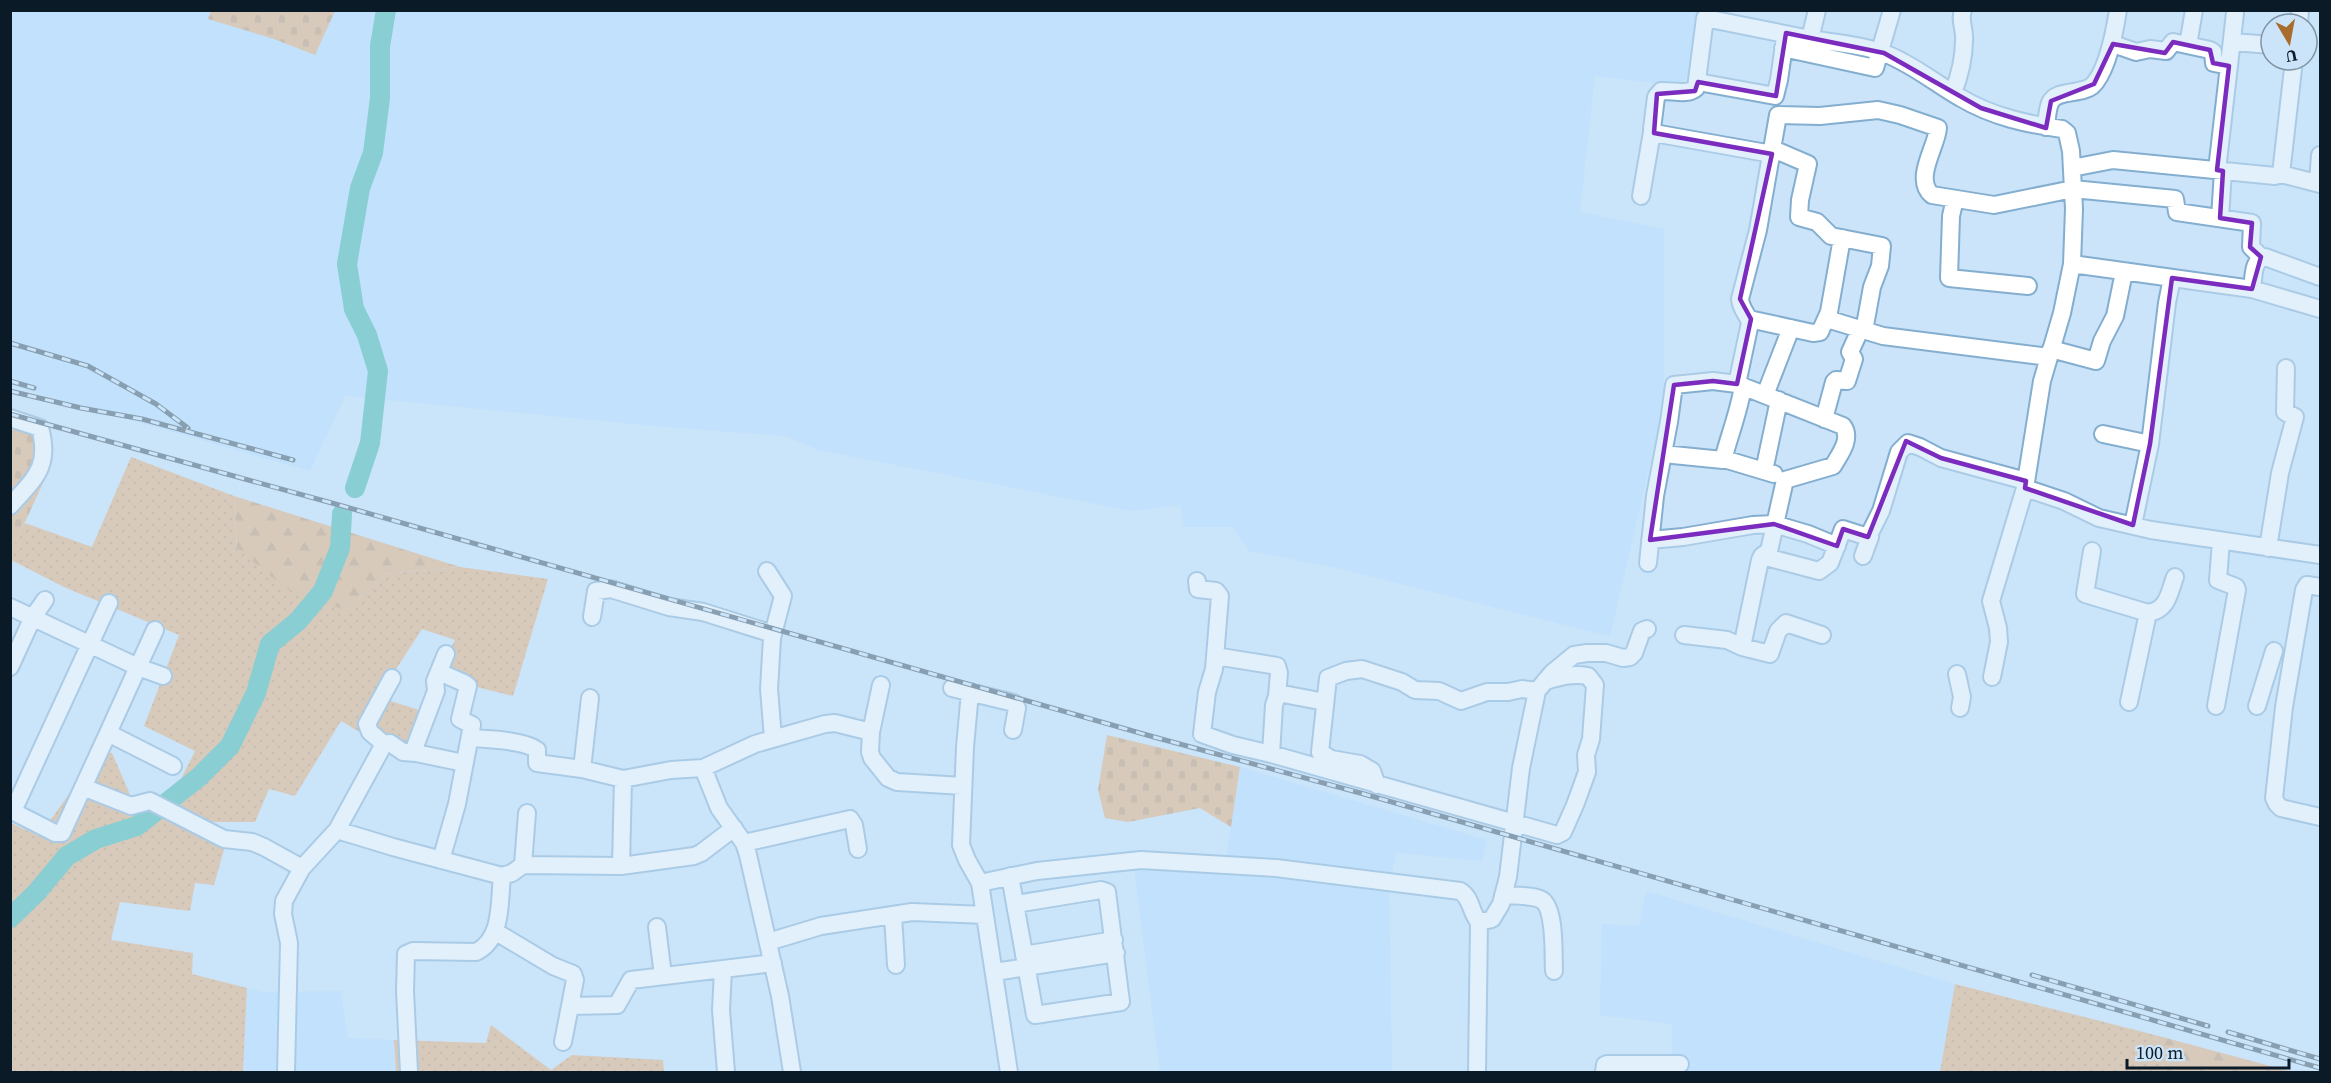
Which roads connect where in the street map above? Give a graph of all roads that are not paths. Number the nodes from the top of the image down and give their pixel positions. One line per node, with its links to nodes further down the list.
1 (1817, 10): 7 (street)
2 (1892, 10): 13 (street)
3 (1963, 10): 17 (street)
4 (2118, 10): 10 (street)
5 (2194, 10): 12 (street)
6 (2235, 13): 9 (street)
7 (1810, 39): 8 (street); 13 (street)
8 (1785, 41): 13 (street); 16 (street); 16 (street)
9 (2233, 42): 11 (street); 14 (street)
10 (2113, 44): 12 (street); 18 (street)
11 (2259, 44)
12 (2188, 45): 14 (street)
13 (1881, 52): 17 (street)
14 (2229, 66): 23 (street)
15 (2293, 72): 24 (street)
16 (1698, 82): 19 (street)
17 (1953, 93): 18 (street)
18 (2046, 127): 22 (street)
19 (1652, 132): 20 (street); 27 (street)
20 (1772, 152): 28 (street); 30 (street); 39 (street)
21 (2320, 155): 25 (street)
22 (2072, 168): 23 (street); 26 (street)
23 (2220, 170): 24 (street); 29 (street)
24 (2281, 174): 25 (street)
25 (2319, 184)
26 (2073, 189): 28 (street); 29 (street); 32 (street)
27 (1641, 196)
28 (1955, 199): 36 (street)
29 (2220, 218): 31 (street)
30 (1842, 238): 40 (street); 42 (street)
31 (2261, 257): 34 (street); 37 (street)
32 (2072, 264): 33 (street); 43 (street)
33 (2124, 272): 35 (street); 43 (street)
34 (2320, 277)
35 (2172, 278): 37 (street); 50 (street)
36 (2028, 286)
37 (2252, 289): 38 (street)
38 (2320, 309)
39 (1749, 319): 41 (street); 45 (street)
40 (1827, 319): 41 (street); 42 (street)
41 (1791, 328): 46 (street)
42 (1862, 330): 43 (street); 48 (street)
43 (2050, 353): 55 (street)
44 (2286, 368): 63 (street)
45 (1740, 385): 46 (street); 51 (street); 52 (street)
46 (1772, 398): 48 (street); 53 (street)
47 (10, 418): 56 (street)
48 (1824, 419): 54 (street)
49 (2103, 434): 50 (street)
50 (2150, 444): 58 (street)
51 (1663, 454): 52 (street); 60 (street)
52 (1724, 459): 53 (street)
53 (1764, 471): 54 (street)
54 (1785, 480): 57 (street)
55 (2026, 484): 58 (street); 59 (street); 94 (street)
56 (10, 506)
57 (1774, 524): 60 (street); 62 (street); 67 (street)
58 (2133, 525): 61 (street)
59 (1868, 537): 62 (street); 65 (street)
60 (1650, 540): 68 (street)
61 (2221, 541): 63 (street); 104 (street)
62 (1837, 546): 67 (street)
63 (2268, 548): 66 (street)
64 (2092, 551): 76 (street)
65 (1863, 555)
66 (2320, 555)
67 (1762, 556): 85 (street)
68 (1648, 563)
69 (767, 571): 81 (street)
70 (2175, 577): 76 (street)
71 (1197, 581): 88 (street)
72 (2320, 587): 125 (street)
73 (45, 600): 77 (street)
74 (109, 603): 84 (street)
75 (10, 607): 77 (street)
76 (2148, 613): 103 (street)
77 (33, 617): 84 (street); 89 (street)
78 (592, 617): 81 (street)
79 (1647, 629): 97 (street)
80 (155, 630): 90 (street)
81 (773, 633): 111 (street)
82 (1822, 634): 85 (street)
83 (1684, 635): 85 (street)
84 (90, 644): 90 (street); 123 (street)
85 (1742, 647)
86 (2274, 651): 105 (street)
87 (446, 654): 91 (street)
88 (1215, 656): 100 (street); 114 (street)
89 (10, 667)
90 (138, 667): 93 (street); 109 (street)
91 (439, 672): 110 (street); 113 (street)
92 (1958, 674): 106 (street)
93 (163, 676)
94 (1992, 677)
95 (392, 678): 112 (street)
96 (881, 685): 108 (street)
97 (1541, 686): 102 (street); 126 (street); 126 (street)
98 (952, 688): 99 (street)
99 (970, 692): 107 (street); 121 (street)
100 (1277, 696): 102 (street); 114 (street)
101 (590, 698): 118 (street)
102 (1325, 702): 120 (street)
103 (2129, 702)
104 (2216, 706)
105 (2257, 706)
106 (1960, 708)
107 (1013, 730)
108 (871, 732): 111 (street); 121 (street)
109 (108, 733): 116 (street); 122 (street)
110 (470, 738): 115 (street); 118 (street)
111 (773, 738): 117 (street)
112 (384, 744): 113 (street); 128 (street)
113 (413, 752): 115 (street)
114 (1271, 754): 120 (street)
115 (464, 764): 131 (street)
116 (173, 766)
117 (703, 768): 119 (street); 127 (street)
118 (582, 769): 119 (street)
119 (623, 779): 133 (street)
120 (1377, 785): 126 (street)
121 (963, 786): 137 (street)
122 (83, 787): 123 (street); 134 (street)
123 (12, 811)
124 (527, 813): 132 (street)
125 (2320, 817)
126 (1516, 824): 138 (street)
127 (734, 828): 129 (street); 133 (street)
128 (337, 830): 131 (street); 134 (street)
129 (744, 843): 130 (street); 145 (street)
130 (858, 849)
131 (441, 860): 135 (street)
132 (523, 865): 133 (street); 135 (street)
133 (621, 866)
134 (302, 868): 157 (street)
135 (502, 876): 144 (street)
136 (1010, 876): 137 (street); 139 (street); 142 (street)
137 (980, 883): 141 (street)
138 (1503, 895): 142 (street); 151 (street)
139 (1016, 904): 146 (street); 147 (street)
140 (893, 915): 141 (street); 145 (street); 149 (street)
141 (986, 915): 152 (street)
142 (1479, 922): 162 (street)
143 (657, 927): 153 (street)
144 (496, 932): 154 (street); 158 (street)
145 (768, 942): 148 (street)
146 (1115, 946): 147 (street); 147 (street)
147 (1025, 961): 152 (street)
148 (773, 963): 150 (street); 160 (street)
149 (896, 964)
150 (723, 970): 153 (street); 159 (street)
151 (1554, 970)
152 (995, 972): 161 (street)
153 (663, 976): 154 (street)
154 (570, 1006): 155 (street)
155 (563, 1041)
156 (1680, 1064): 163 (street)
157 (286, 1072)
158 (409, 1072)
159 (726, 1072)
160 (792, 1072)
161 (1009, 1072)
162 (1477, 1072)
163 (1604, 1072)

